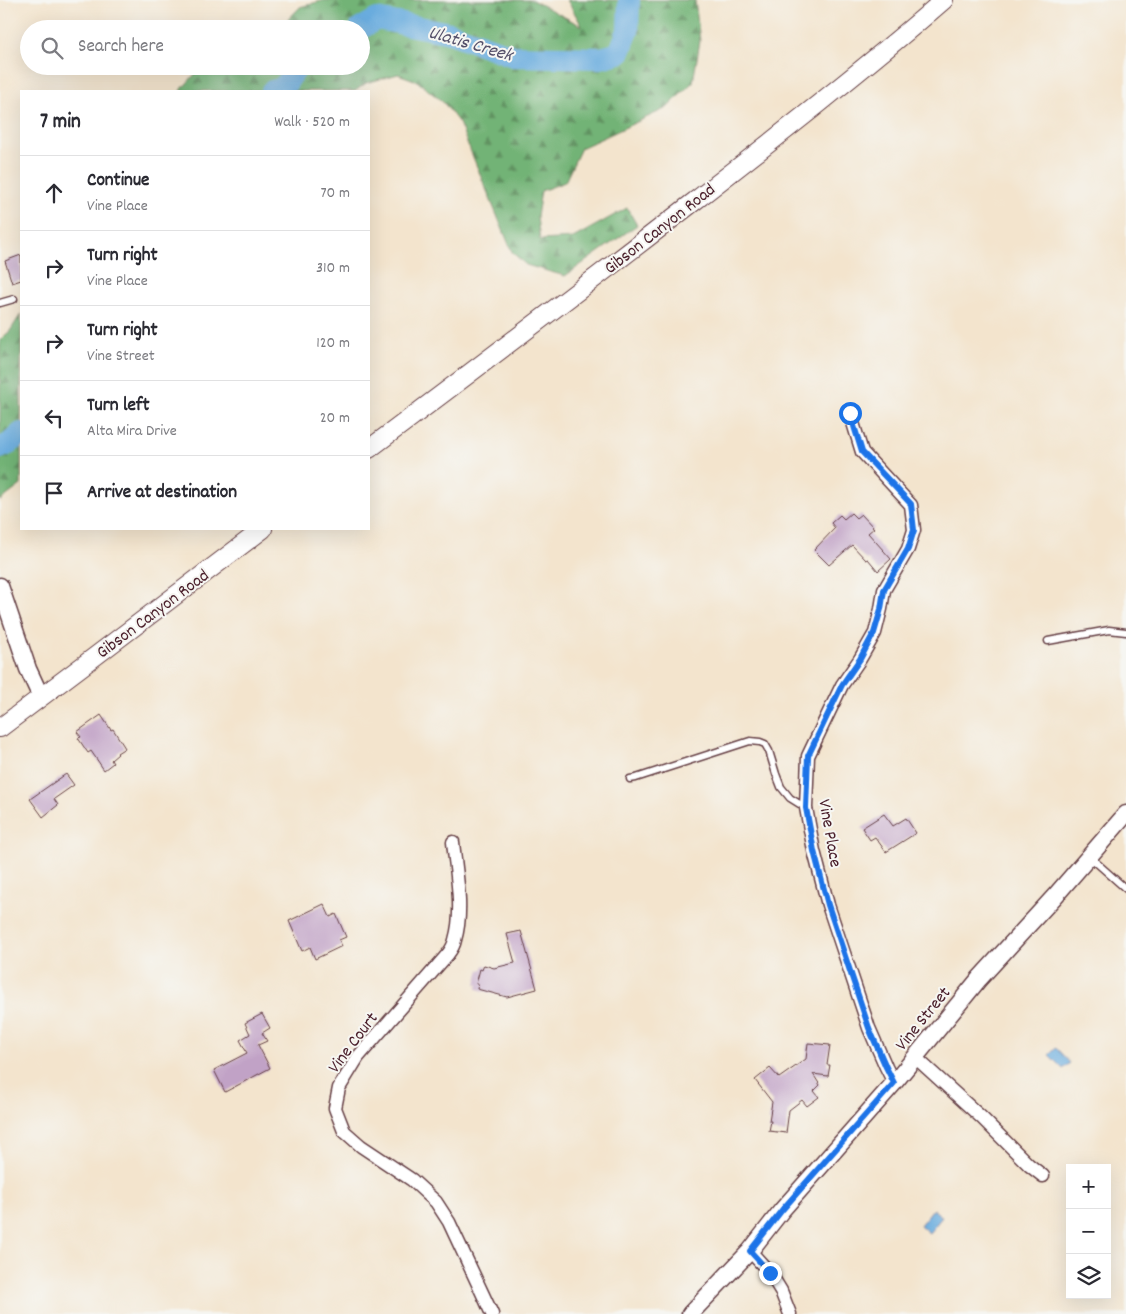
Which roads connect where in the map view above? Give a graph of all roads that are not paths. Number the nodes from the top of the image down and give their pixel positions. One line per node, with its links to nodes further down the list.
1 (944, 0): 5 (main road, Gibson Canyon Road)
2 (14, 299): 3 (lane)
3 (0, 303)
4 (850, 413): 13 (street, Vine Place)
5 (370, 448)
6 (262, 530): 10 (main road, Gibson Canyon Road)
7 (0, 586): 10 (street)
8 (1126, 632): 9 (lane)
9 (1048, 641)
10 (41, 697): 11 (main road, Gibson Canyon Road)
11 (0, 728)
12 (630, 779): 13 (lane)
13 (806, 808): 19 (street, Vine Place)
14 (1126, 814): 16 (street, Vine Street)
15 (452, 842): 22 (street, Vine Court)
16 (1089, 856): 17 (lane); 18 (street, Vine Street)
17 (1126, 890)
18 (915, 1057): 19 (street, Vine Street); 20 (street)
19 (894, 1083): 21 (street, Vine Street)
20 (1043, 1176)
21 (750, 1251): 23 (street, Vine Street); 24 (street)
22 (492, 1314)
23 (690, 1314)
24 (790, 1314)

